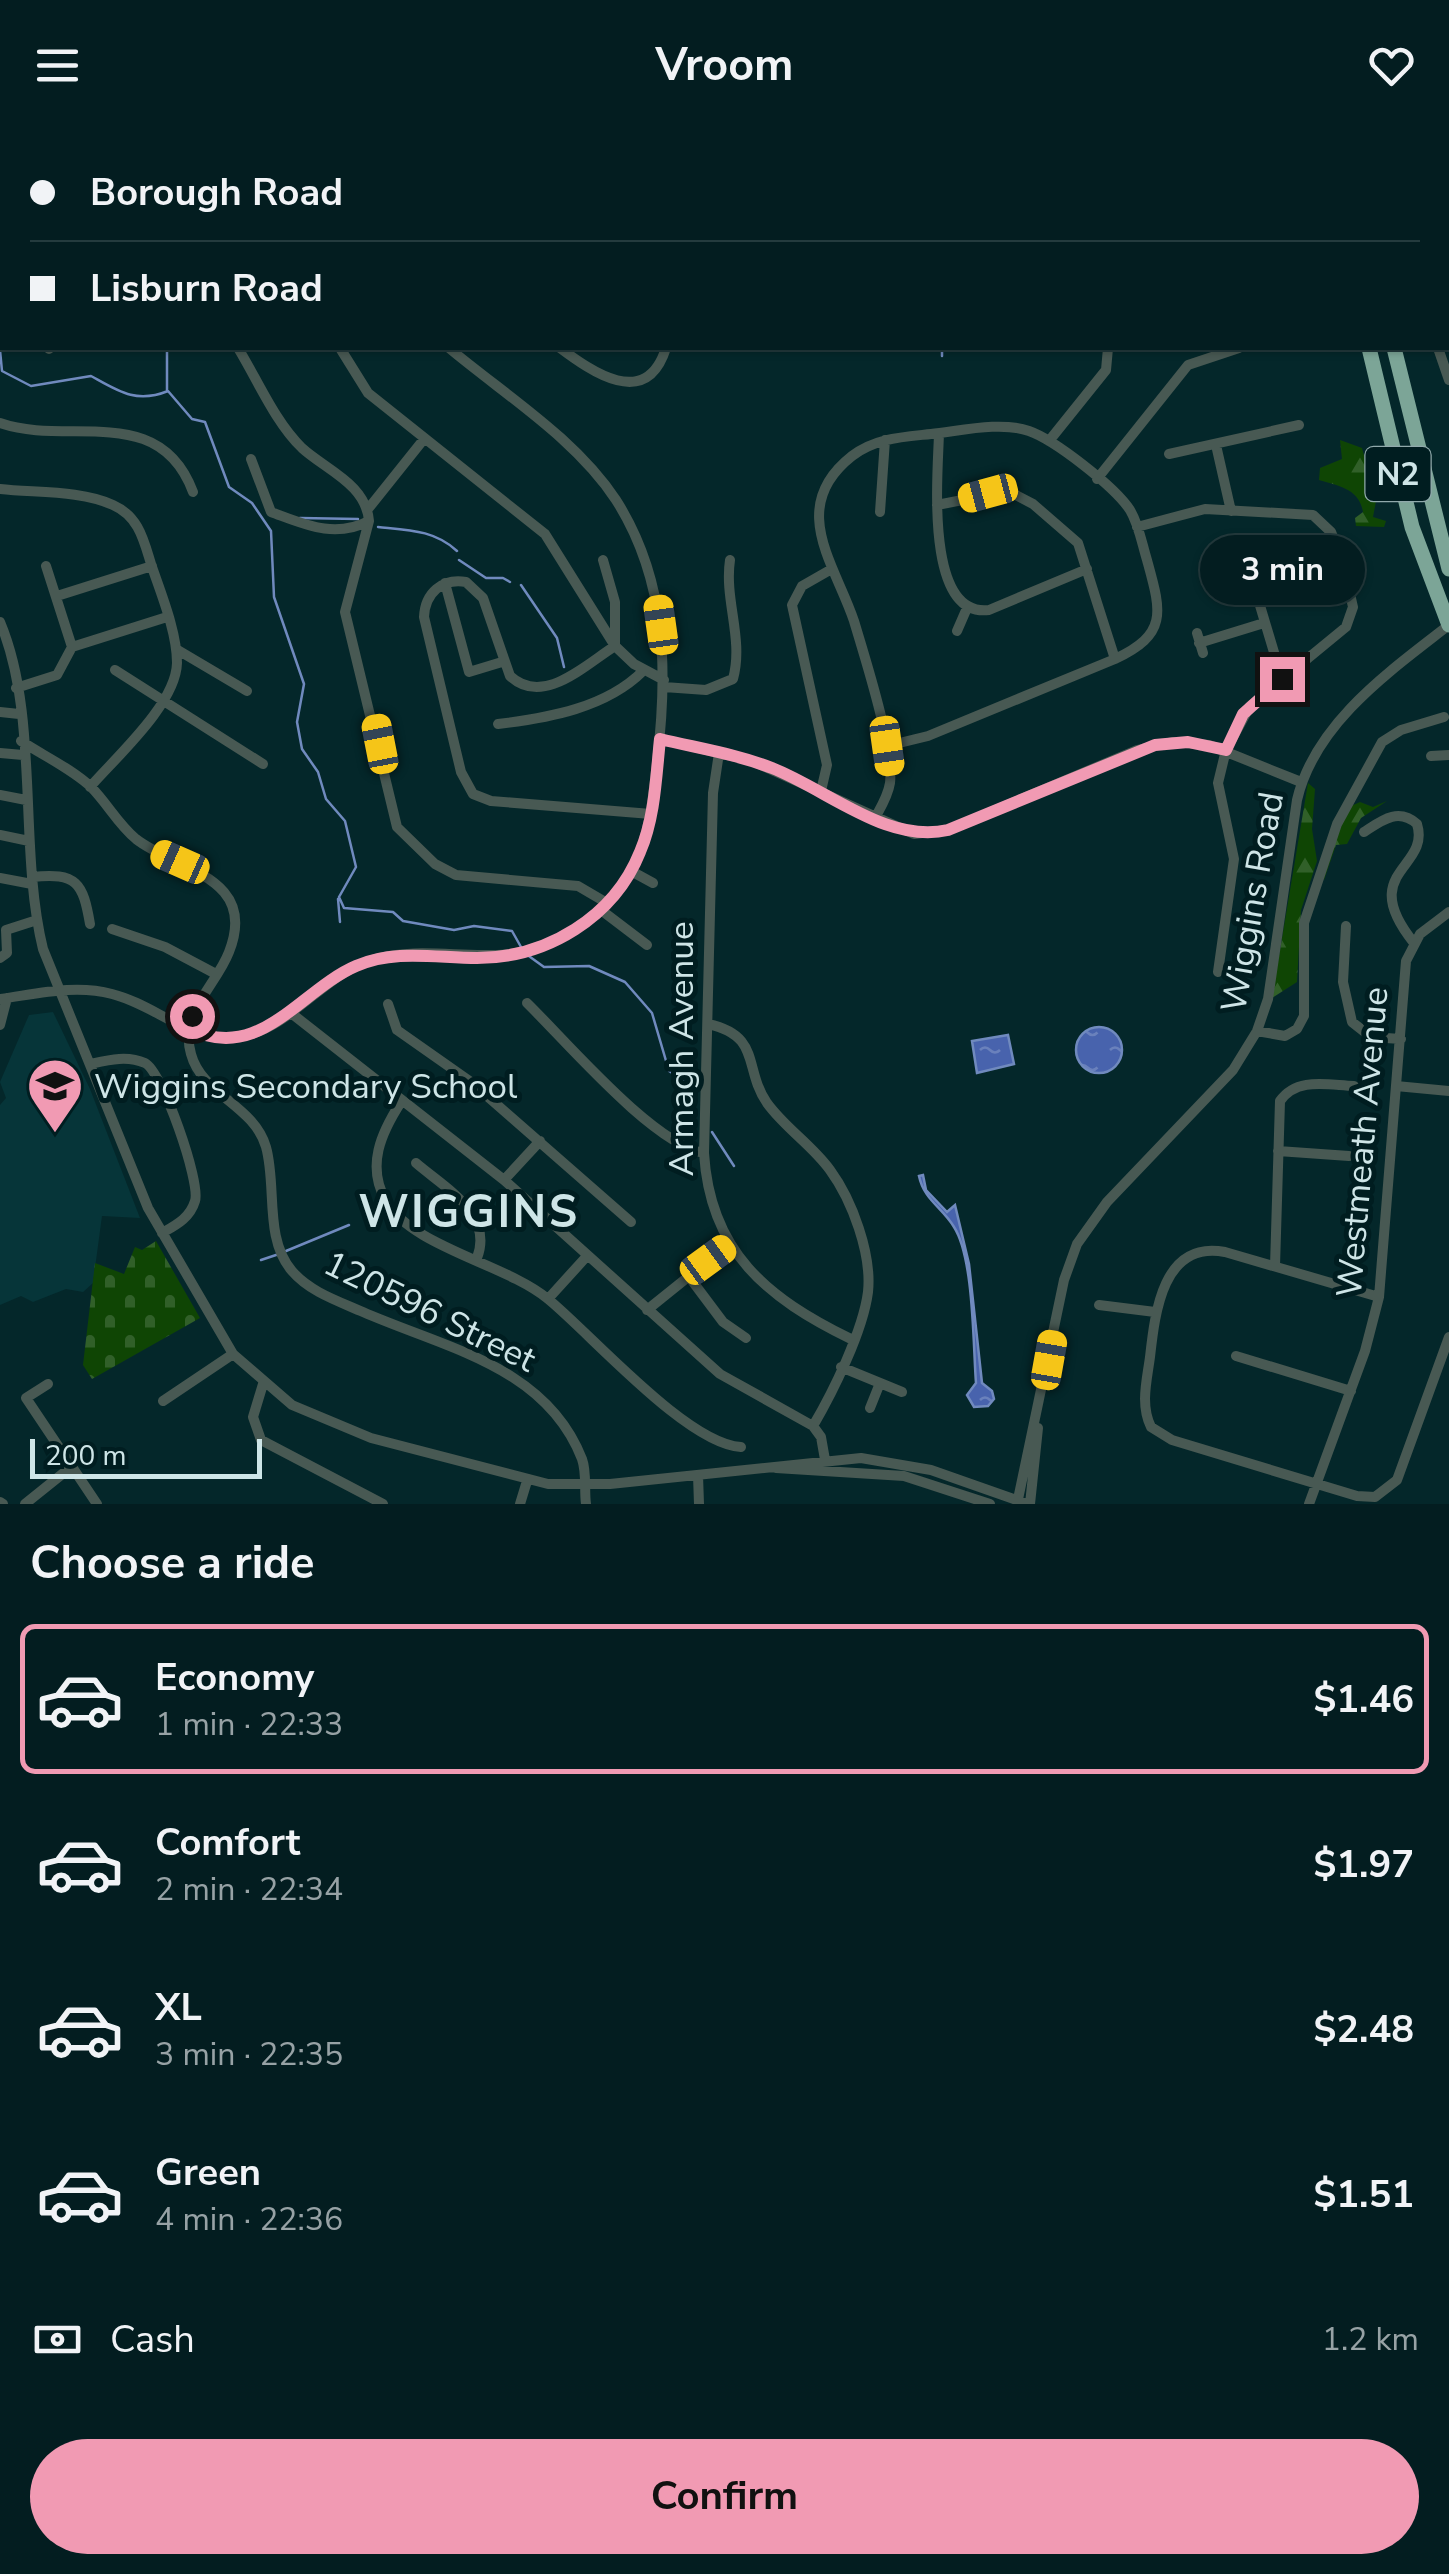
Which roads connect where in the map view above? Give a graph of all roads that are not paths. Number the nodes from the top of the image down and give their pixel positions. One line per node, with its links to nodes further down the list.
1 (239, 350): 27 (street)
2 (341, 350): 15 (street)
3 (452, 350): 56 (street)
4 (563, 350): 5 (street)
5 (664, 350)
6 (1108, 350): 17 (street)
7 (1233, 350): 21 (street)
8 (1369, 350): 43 (highway, N2)
9 (1394, 350): 34 (highway, N2)
10 (1439, 350): 11 (street)
11 (1449, 380)
12 (0, 423): 23 (street)
13 (1299, 425): 18 (street)
14 (939, 433): 16 (street); 17 (street); 24 (street)
15 (424, 439): 27 (street); 47 (street)
16 (885, 440): 26 (street); 35 (street)
17 (1050, 441): 21 (street)
18 (1216, 445): 19 (street); 25 (street)
19 (1169, 454)
20 (251, 459): 27 (street)
21 (1097, 479): 28 (street)
22 (0, 489): 33 (street)
23 (192, 492)
24 (937, 506): 36 (street); 39 (street)
25 (1231, 511): 28 (street); 55 (street)
26 (880, 512)
27 (369, 515): 88 (street)
28 (1137, 527): 49 (street)
29 (603, 560): 47 (street)
30 (730, 560): 56 (street)
31 (1247, 562): 41 (street)
32 (46, 566): 38 (street)
33 (152, 566): 38 (street); 40 (street)
34 (1449, 569)
35 (830, 570): 66 (street); 76 (street)
36 (1087, 570): 39 (street); 49 (street)
37 (445, 582): 50 (street); 50 (street); 79 (street)
38 (57, 596): 46 (street)
39 (967, 608): 44 (street)
40 (166, 617): 46 (street); 48 (street)
41 (1264, 623): 45 (street); 55 (street)
42 (1, 625): 51 (street)
43 (1449, 625): 74 (street, Wiggins Road)
44 (957, 631)
45 (1200, 643)
46 (72, 646): 57 (street)
47 (615, 646): 50 (street); 54 (street)
48 (176, 649): 58 (street); 59 (street)
49 (1115, 658): 66 (street)
50 (502, 662)
51 (13, 668): 52 (street); 57 (street)
52 (0, 670)
53 (114, 670): 59 (street)
54 (643, 670): 56 (street); 63 (street)
55 (1282, 679): 67 (street)
56 (664, 684): 64 (street)
57 (16, 688): 61 (street)
58 (247, 691)
59 (163, 701): 73 (street); 75 (street)
60 (0, 712): 61 (street)
61 (19, 714): 65 (street)
62 (1444, 717): 107 (street)
63 (498, 724)
64 (660, 739): 69 (street); 79 (street)
65 (21, 741): 70 (street); 75 (street)
66 (887, 746): 80 (street)
67 (1226, 750): 74 (street); 80 (street); 97 (street)
68 (0, 753): 70 (street)
69 (719, 753): 76 (street); 105 (street, Armagh Avenue)
70 (23, 755): 78 (street)
71 (1449, 755): 72 (street)
72 (1431, 756)
73 (263, 764)
74 (1301, 782): 107 (street, Wiggins Road)
75 (90, 787): 98 (street)
76 (821, 791): 80 (street)
77 (0, 795): 78 (street)
78 (26, 800): 83 (street)
79 (651, 814): 84 (street)
80 (876, 818)
81 (1364, 832): 94 (street)
82 (0, 836): 83 (street)
83 (30, 841): 86 (street)
84 (631, 872): 87 (street); 88 (street)
85 (0, 878): 86 (street)
86 (32, 881): 90 (street); 91 (street)
87 (654, 883)
88 (604, 907): 95 (street); 103 (street)
89 (1449, 912): 94 (street, Westmeath Avenue)
90 (36, 920): 96 (street); 99 (street)
91 (90, 924)
92 (1346, 926): 108 (street)
93 (112, 930): 98 (street)
94 (1414, 943): 108 (street, Westmeath Avenue)
95 (647, 945)
96 (0, 958)
97 (1218, 972)
98 (216, 974): 106 (street)
99 (59, 990): 100 (street); 106 (street); 109 (street)
100 (3, 998): 104 (street)
101 (528, 1002): 116 (street)
102 (388, 1004): 114 (street)
103 (291, 1013): 106 (street); 113 (street)
104 (0, 1024)
105 (708, 1024): 116 (street, Armagh Avenue); 134 (street)
106 (188, 1028): 154 (street, 120596 Street)
107 (1256, 1031): 156 (street, Wiggins Road)
108 (1400, 1039): 111 (street, Westmeath Avenue)
109 (90, 1064): 121 (street); 121 (street)
110 (1354, 1086): 115 (street)
111 (1396, 1086): 112 (street); 127 (street, Westmeath Avenue)
112 (1449, 1091)
113 (401, 1102): 119 (street); 124 (street)
114 (540, 1141): 119 (street); 120 (street)
115 (1278, 1151): 117 (street); 125 (street)
116 (704, 1153): 122 (street, Armagh Avenue)
117 (1348, 1156)
118 (416, 1163): 124 (street)
119 (504, 1180): 123 (street)
120 (631, 1222)
121 (162, 1233): 135 (street)
122 (729, 1244): 126 (street); 134 (street, Armagh Avenue)
123 (587, 1256): 128 (street); 130 (street)
124 (477, 1258): 128 (street)
125 (1276, 1266): 127 (street); 131 (street)
126 (688, 1274): 130 (street); 133 (street)
127 (1379, 1297): 142 (street, Westmeath Avenue)
128 (548, 1299): 148 (street)
129 (1099, 1305): 131 (street)
130 (646, 1310): 147 (street)
131 (1155, 1312): 153 (street)
132 (1449, 1337): 153 (street)
133 (746, 1338)
134 (851, 1339): 137 (street)
135 (233, 1354): 140 (street); 145 (street)
136 (1236, 1356): 142 (street)
137 (841, 1367): 138 (street); 147 (street)
138 (880, 1383): 143 (street); 146 (street)
139 (48, 1384): 144 (street)
140 (263, 1384): 152 (street); 159 (street)
141 (18, 1387): 144 (street)
142 (1351, 1391): 153 (street, Westmeath Avenue)
143 (902, 1392)
144 (26, 1398): 150 (street)
145 (163, 1401)
146 (870, 1408)
147 (813, 1426): 149 (street)
148 (741, 1447)
149 (826, 1465): 151 (street); 155 (street); 156 (street)
150 (72, 1467): 157 (street); 158 (street)
151 (698, 1475): 154 (street); 162 (street)
152 (527, 1481): 154 (street); 160 (street)
153 (1317, 1483): 163 (street, Westmeath Avenue)
154 (584, 1486): 161 (street, 120596 Street)
155 (985, 1503)
156 (1023, 1503)
157 (25, 1504)
158 (97, 1504)
159 (383, 1504)
160 (520, 1504)
161 (586, 1504)
162 (699, 1504)
163 (1309, 1504)

